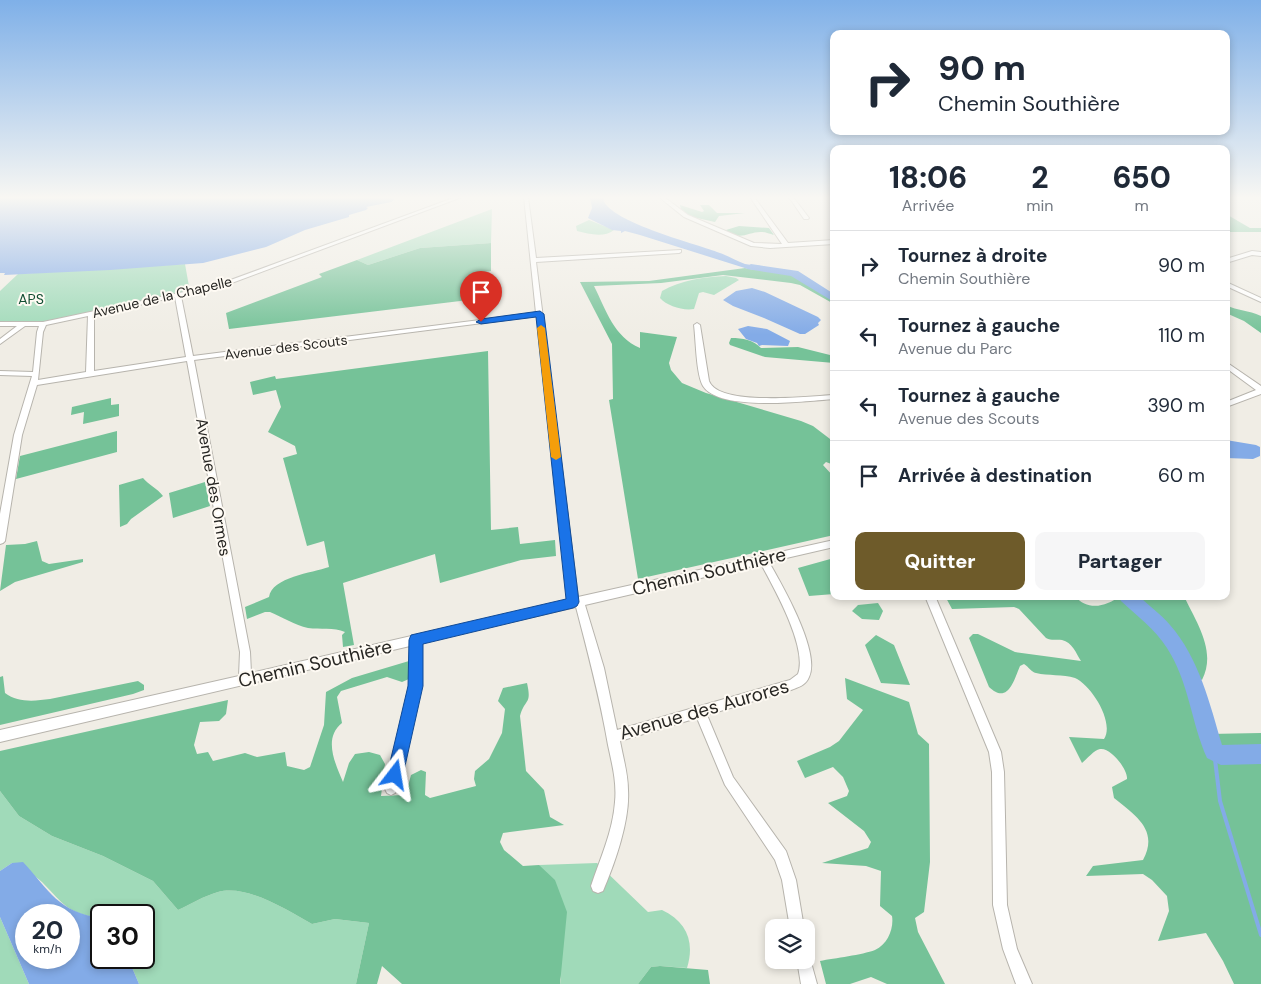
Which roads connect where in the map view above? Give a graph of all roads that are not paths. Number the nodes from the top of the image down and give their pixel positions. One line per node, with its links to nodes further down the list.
1 (336, 243): 11 (street, Avenue de la Chapelle)
2 (532, 243): 8 (street, Avenue des Aurores)
3 (749, 243): 5 (street)
4 (819, 243): 5 (street)
5 (786, 245)
6 (679, 251): 8 (street)
7 (1261, 254): 9 (street)
8 (534, 260): 14 (street, Avenue des Aurores)
9 (1230, 260)
10 (1230, 286): 12 (street)
11 (178, 295): 13 (street, Avenue de la Chapelle); 20 (street, Avenue des Ormes)
12 (1261, 300)
13 (91, 314): 16 (street, Avenue de la Chapelle); 23 (street)
14 (540, 314): 20 (street, Avenue des Scouts); 33 (street, Avenue des Aurores)
15 (0, 324): 18 (street, Avenue de la Chapelle)
16 (43, 324): 18 (street, Avenue de la Chapelle); 24 (street)
17 (697, 325): 27 (street)
18 (22, 326): 19 (street)
19 (0, 342)
20 (191, 359): 23 (street, Avenue des Scouts); 35 (street, Avenue des Ormes)
21 (1230, 367): 26 (street)
22 (0, 373): 24 (street)
23 (90, 373): 25 (street, Avenue des Scouts)
24 (36, 374): 25 (street)
25 (33, 383): 29 (street)
26 (1261, 390): 28 (street)
27 (830, 397)
28 (1230, 402)
29 (0, 541)
30 (830, 544): 31 (street, Chemin Southière)
31 (763, 559): 33 (street, Chemin Southière); 36 (street, Avenue des Aurores)
32 (932, 600): 44 (street)
33 (576, 602): 34 (street, Chemin Southière); 38 (street, Avenue des Aurores)
34 (416, 640): 35 (street, Chemin Southière); 39 (street)
35 (245, 678): 37 (street, Chemin Southière)
36 (700, 712): 38 (street, Avenue des Aurores); 41 (street)
37 (0, 736)
38 (612, 737): 40 (street)
39 (391, 788)
40 (598, 886)
41 (796, 919)
42 (806, 969): 43 (street)
43 (809, 984)
44 (1024, 984)

